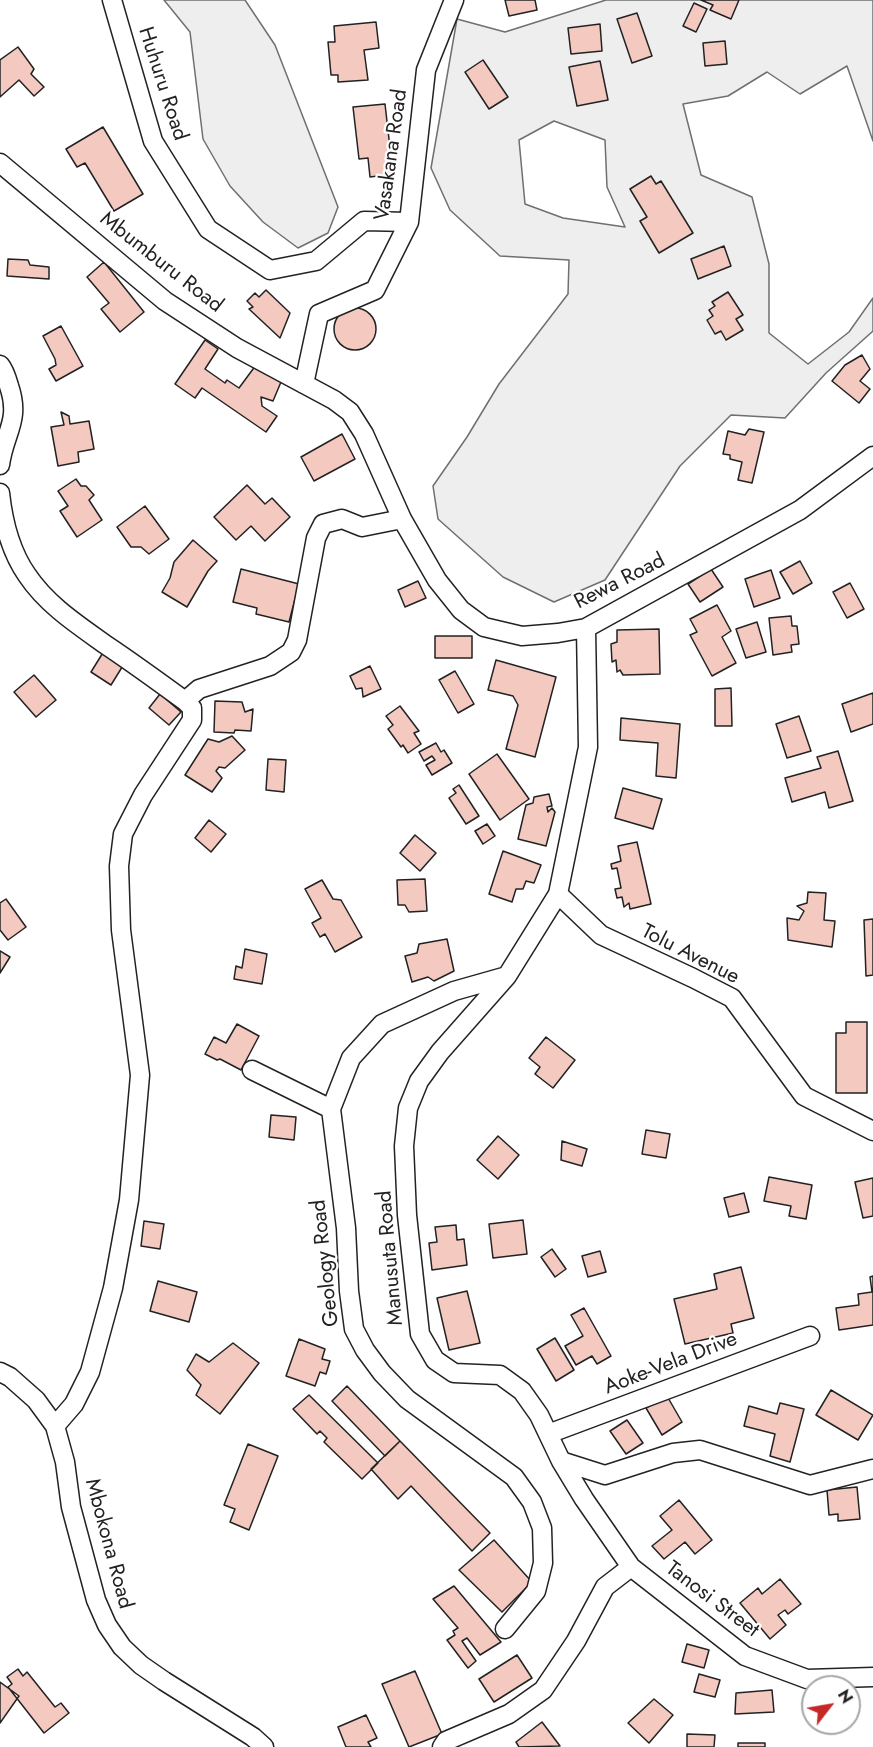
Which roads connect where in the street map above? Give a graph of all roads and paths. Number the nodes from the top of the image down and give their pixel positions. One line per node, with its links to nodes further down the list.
1 (112, 0): 4 (street, Huhuru Road)
2 (454, 0): 4 (street, Vasakana Road)
3 (0, 163): 6 (street, Mbumburu Road)
4 (409, 222): 6 (street, Vasakana Road)
5 (0, 364): 8 (street)
6 (304, 384): 10 (street, Rewa Road)
7 (873, 456): 11 (street, Rewa Road)
8 (0, 465)
9 (0, 493): 12 (street)
10 (402, 519): 11 (street, Rewa Road); 12 (street)
11 (586, 628): 13 (street)
12 (185, 701): 20 (street)
13 (558, 894): 14 (street, Manusuta Road); 17 (street, Tolu Avenue)
14 (507, 976): 16 (street, Geology Road); 21 (street, Manusuta Road)
15 (252, 1070): 16 (street)
16 (331, 1109): 25 (street, Geology Road)
17 (873, 1131)
18 (810, 1336): 21 (street, Aoke-Vela Drive)
19 (0, 1372): 20 (street, Mbokona Road)
20 (55, 1426): 27 (street, Mbokona Road)
21 (548, 1434): 22 (street, Manusuta Road)
22 (561, 1461): 23 (street); 24 (street, Manusuta Road)
23 (873, 1470)
24 (632, 1567): 26 (street, Tanosi Street); 28 (street)
25 (505, 1629)
26 (873, 1677)
27 (264, 1747)
28 (442, 1747)

